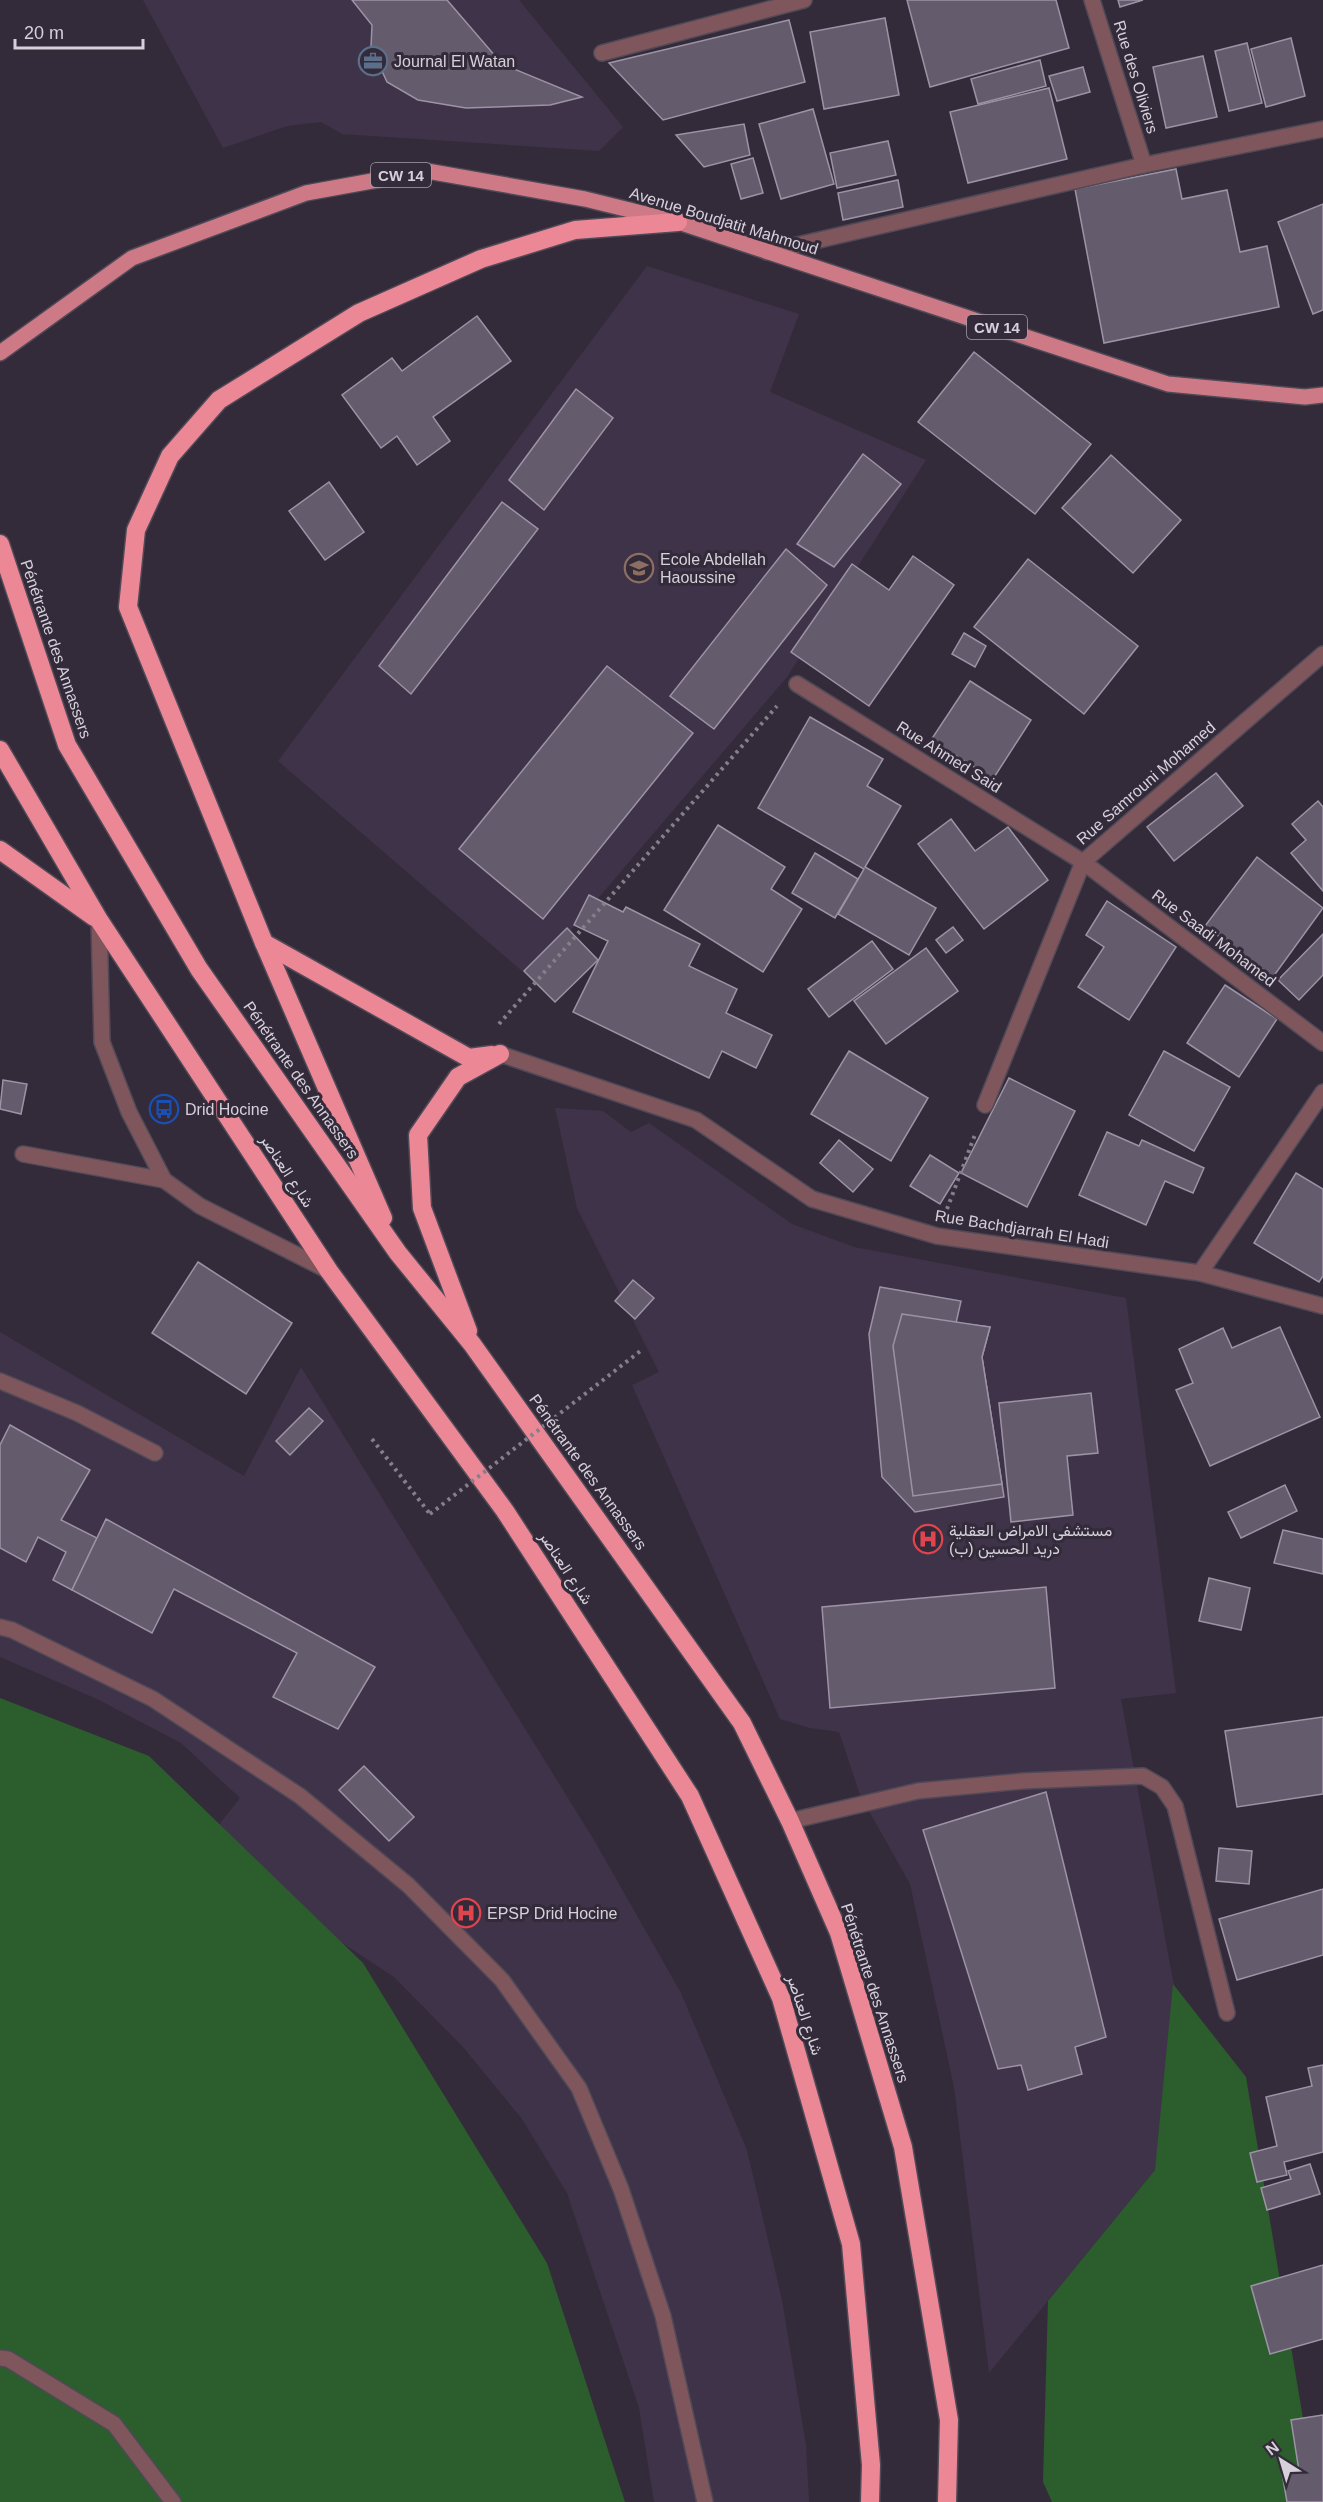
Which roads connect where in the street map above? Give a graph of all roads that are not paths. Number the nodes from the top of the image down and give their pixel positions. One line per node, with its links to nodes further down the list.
1 (804, 0): 3 (street)
2 (1092, 0): 5 (street, Rue des Oliviers)
3 (602, 53)
4 (1323, 129): 5 (street)
5 (1144, 165): 7 (street)
6 (678, 222): 7 (main road, Avenue Boudjatit Mahmoud / CW 14); 8 (main road, Avenue Boudjatit Mahmoud / CW 14); 17 (highway)
7 (767, 252): 9 (main road, Avenue Boudjatit Mahmoud / CW 14)
8 (0, 352)
9 (1323, 395)
10 (0, 544): 24 (highway, Pénétrante des Annassers)
11 (1323, 654): 15 (street, Rue Samrouni Mohamed)
12 (797, 684): 15 (street, Rue Ahmed Said)
13 (0, 750): 16 (highway, شارع العناصر)
14 (0, 850): 16 (highway)
15 (1083, 862): 18 (street, Rue Saadi Mohamed); 21 (street, Rue Samrouni Mohamed)
16 (99, 920): 23 (street); 25 (highway, شارع العناصر)
17 (264, 943): 19 (highway); 24 (highway)
18 (1323, 1043)
19 (500, 1054): 26 (street, Rue Bachdjarrah El Hadi); 29 (highway)
20 (1323, 1092): 26 (street)
21 (985, 1106)
22 (23, 1154): 23 (street)
23 (164, 1180): 25 (street)
24 (398, 1253): 29 (highway, Pénétrante des Annassers)
25 (329, 1271): 38 (highway, شارع العناصر)
26 (1200, 1273): 27 (street, Rue Bachdjarrah El Hadi)
27 (1320, 1305): 28 (street)
28 (1323, 1322)
29 (472, 1344): 33 (highway, Pénétrante des Annassers)
30 (0, 1381): 31 (street)
31 (155, 1453)
32 (0, 1627): 37 (street)
33 (790, 1821): 34 (street); 39 (highway, Pénétrante des Annassers)
34 (1227, 2013)
35 (0, 2358): 36 (street)
36 (173, 2502)
37 (705, 2502)
38 (870, 2502)
39 (947, 2502)

